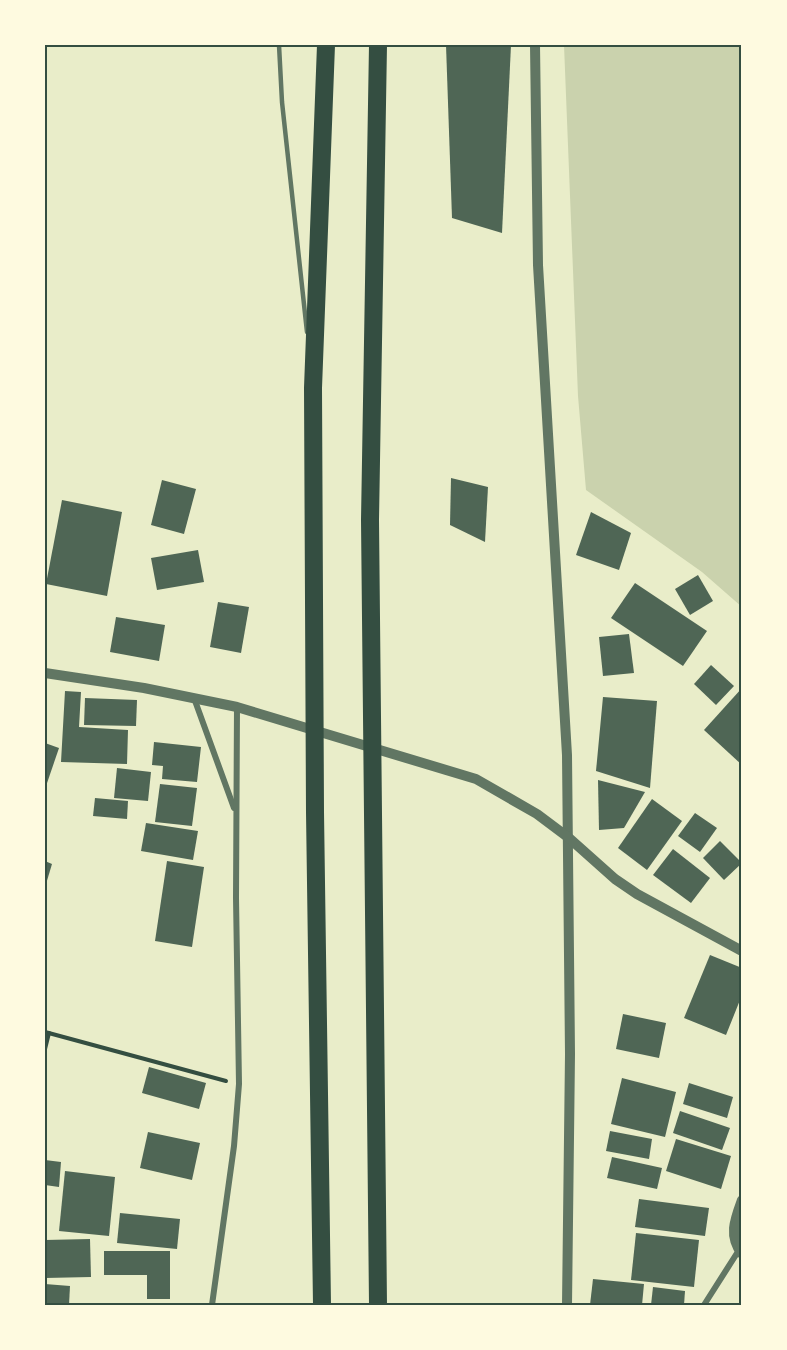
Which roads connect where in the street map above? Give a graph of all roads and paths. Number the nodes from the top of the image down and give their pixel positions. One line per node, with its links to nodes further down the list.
1 (279, 45): 5 (lane)
2 (326, 45): 5 (highway)
3 (378, 45): 19 (highway)
4 (535, 45): 10 (street)
5 (313, 388): 18 (highway)
6 (45, 673): 7 (street)
7 (194, 698): 8 (street); 9 (street)
8 (237, 706): 9 (street); 10 (street)
9 (237, 814): 14 (street)
10 (569, 838): 11 (street); 20 (street)
11 (742, 951)
12 (47, 1033): 13 (path); 14 (path)
13 (45, 1049)
14 (239, 1084): 17 (street)
15 (742, 1200): 16 (street)
16 (740, 1252): 21 (street)
17 (212, 1305)
18 (322, 1305)
19 (378, 1305)
20 (567, 1305)
21 (704, 1305)

